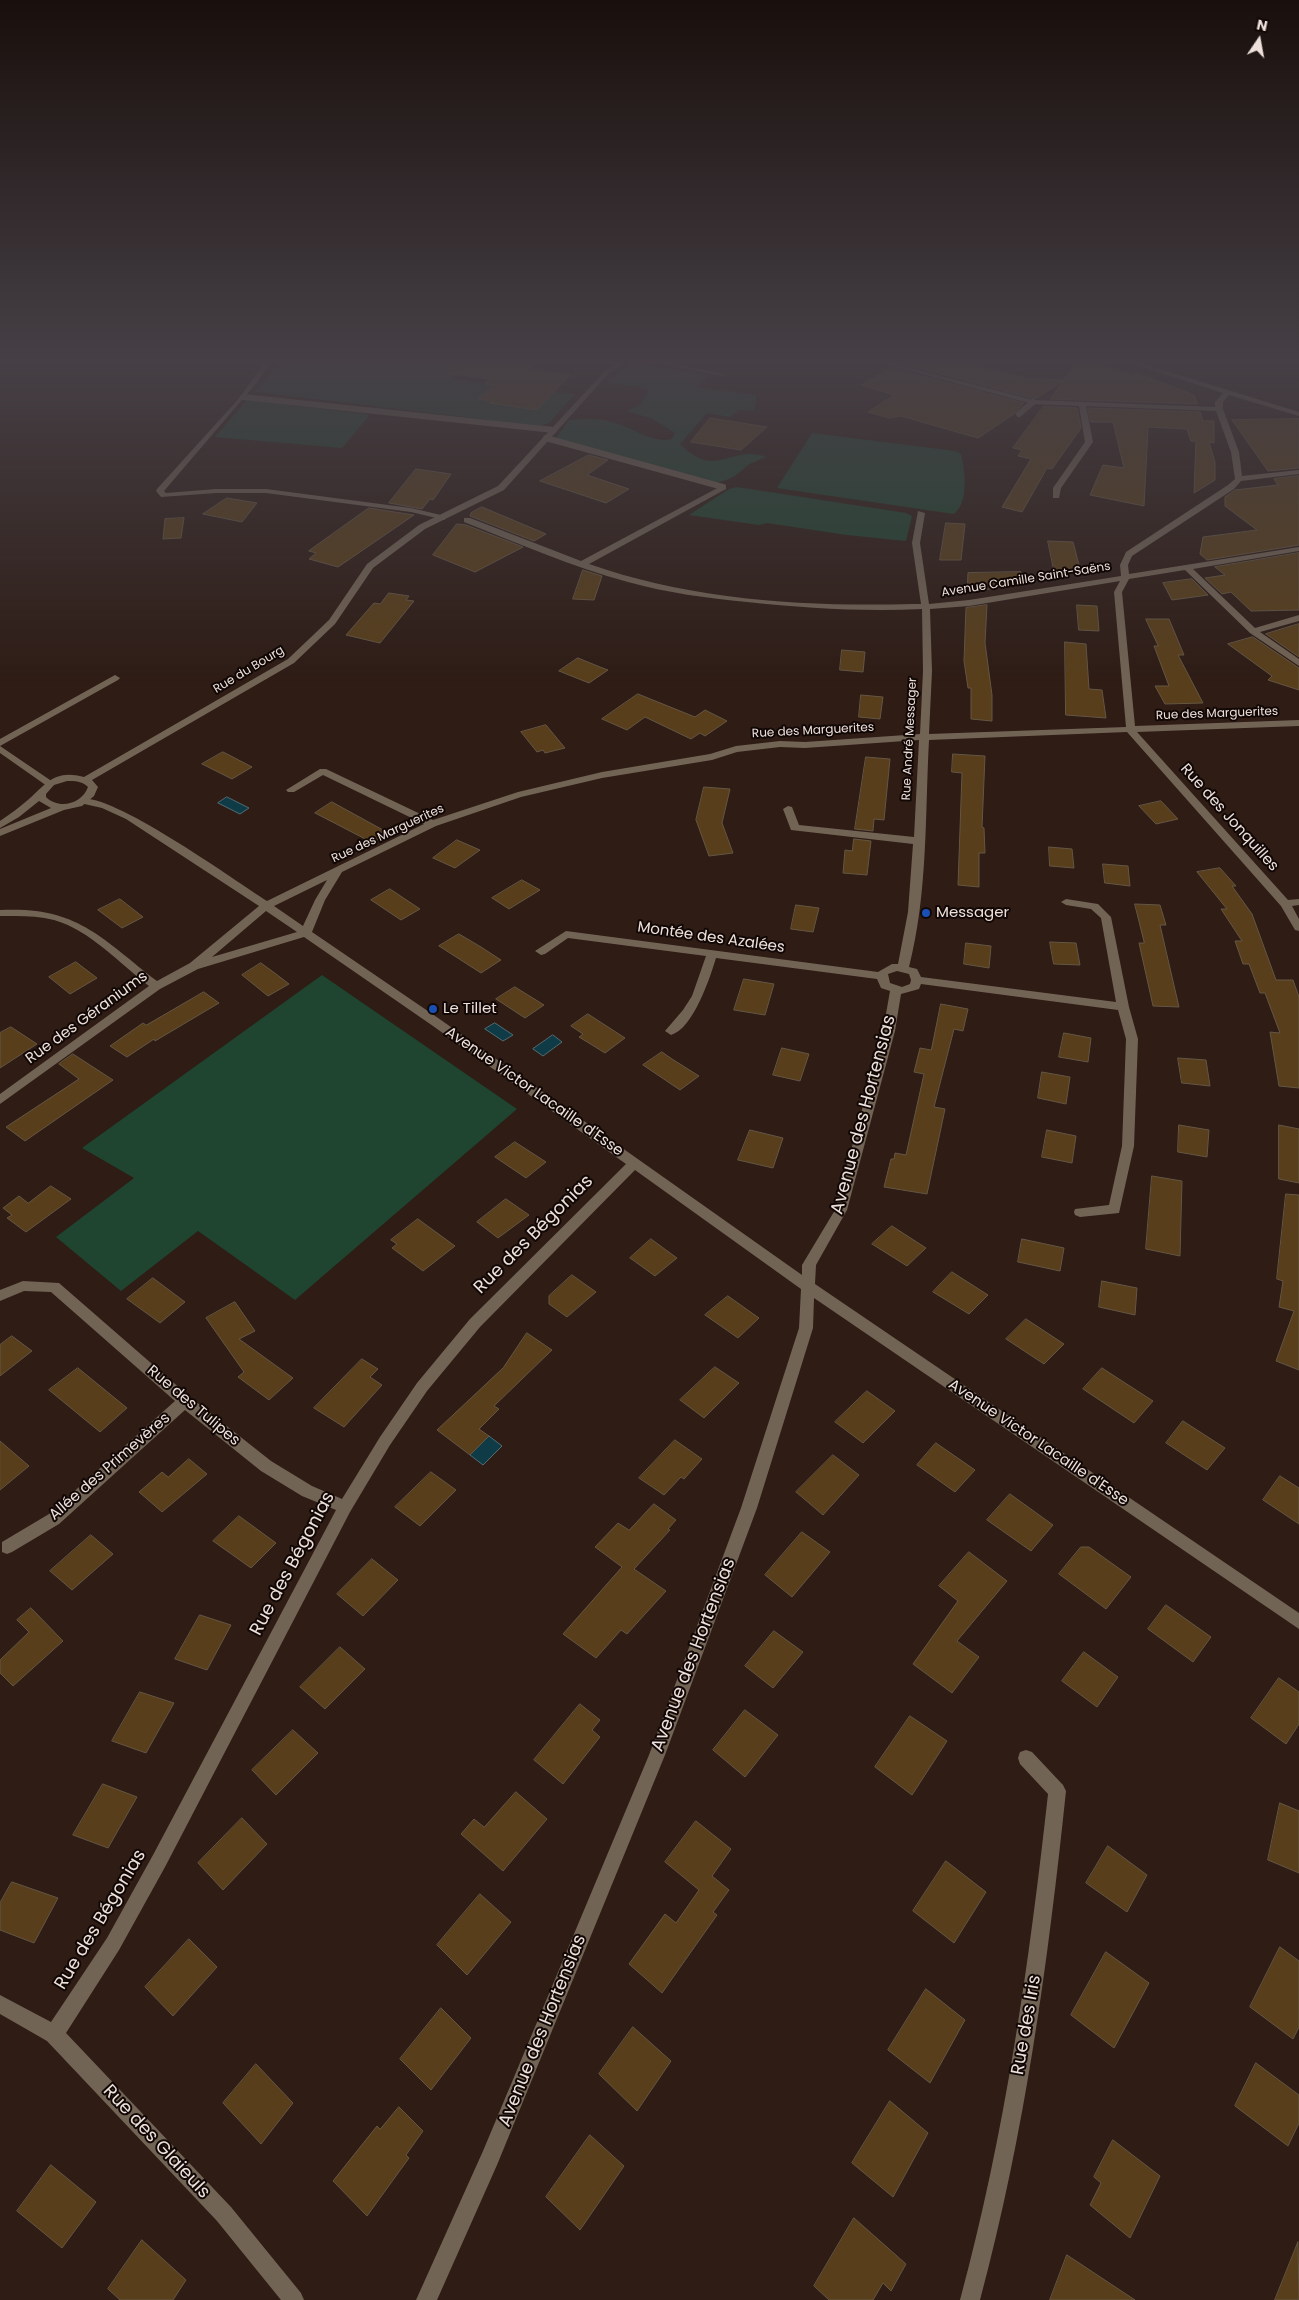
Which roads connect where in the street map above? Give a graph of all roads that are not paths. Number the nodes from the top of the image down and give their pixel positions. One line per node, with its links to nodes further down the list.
1 (180, 468): 11 (street)
2 (519, 468): 11 (street, Rue du Bourg)
3 (656, 468): 8 (lane)
4 (1071, 468): 9 (street)
5 (1237, 468): 7 (street)
6 (1299, 472): 7 (street)
7 (1239, 479): 16 (street)
8 (723, 487): 14 (street)
9 (1056, 496)
10 (921, 513): 19 (street, Rue André Messager)
11 (442, 518): 29 (street, Rue du Bourg)
12 (467, 520): 14 (street, Avenue Camille Saint-Saëns)
13 (1299, 549): 15 (street, Avenue Camille Saint-Saëns)
14 (581, 565): 19 (street, Avenue Camille Saint-Saëns)
15 (1186, 567): 16 (street, Avenue Camille Saint-Saëns); 21 (street)
16 (1126, 577): 17 (street, Avenue Camille Saint-Saëns); 18 (street)
17 (1098, 582): 18 (street); 19 (street, Avenue Camille Saint-Saëns)
18 (1118, 592): 25 (street)
19 (927, 607): 26 (street, Rue André Messager)
20 (1299, 618): 21 (street)
21 (1253, 631): 22 (street)
22 (1299, 663)
23 (115, 678): 27 (street)
24 (1299, 723): 25 (street, Rue des Marguerites)
25 (1131, 730): 26 (street, Rue des Marguerites); 43 (street, Rue des Jonquilles)
26 (924, 737): 36 (street, Rue des Marguerites); 39 (street, Rue André Messager)
27 (0, 743)
28 (0, 749): 30 (street)
29 (85, 780): 30 (street); 33 (street)
30 (50, 784): 32 (street)
31 (291, 790): 36 (street)
32 (41, 794): 34 (street); 37 (street)
33 (84, 801): 34 (street); 44 (street, Avenue Victor Lacaille d'Esse)
34 (62, 807): 38 (street)
35 (788, 809): 39 (street)
36 (432, 824): 40 (street, Rue des Marguerites)
37 (0, 825)
38 (0, 833)
39 (918, 841): 51 (street, Rue André Messager)
40 (338, 871): 44 (street, Rue des Marguerites); 47 (street)
41 (1066, 902): 56 (street)
42 (1299, 902): 43 (street)
43 (1286, 904): 46 (street, Rue des Jonquilles)
44 (266, 906): 47 (street, Avenue Victor Lacaille d'Esse); 50 (street, Rue des Géraniums)
45 (0, 913): 54 (street)
46 (1299, 928)
47 (306, 933): 50 (street, Rue des Géraniums); 59 (street, Avenue Victor Lacaille d'Esse)
48 (541, 951): 49 (street, Montée des Azalées)
49 (712, 954): 52 (street, Montée des Azalées); 57 (street)
50 (194, 966): 54 (street, Rue des Géraniums)
51 (903, 968): 52 (street); 53 (street)
52 (882, 976): 55 (street)
53 (918, 980): 55 (street); 56 (street)
54 (156, 986): 58 (street, Rue des Géraniums)
55 (896, 990): 62 (street, Avenue des Hortensias)
56 (1123, 1007): 60 (street)
57 (671, 1031)
58 (0, 1100)
59 (635, 1163): 61 (street, Avenue Victor Lacaille d'Esse); 66 (street, Rue des Bégonias)
60 (1080, 1212)
61 (777, 1265): 62 (street); 63 (street, Avenue Victor Lacaille d'Esse)
62 (809, 1265): 63 (street, Avenue des Hortensias)
63 (806, 1286): 68 (street, Avenue Victor Lacaille d'Esse); 73 (street, Avenue des Hortensias)
64 (0, 1296): 65 (street, Rue des Tulipes)
65 (185, 1401): 66 (street, Rue des Tulipes); 67 (street, Allée des Primevères)
66 (345, 1507): 71 (street, Rue des Bégonias)
67 (7, 1547)
68 (1299, 1622)
69 (1026, 1758): 74 (street, Rue des Iris)
70 (0, 2004): 71 (street, Rue des Glaieuls)
71 (54, 2034): 72 (street, Rue des Glaieuls)
72 (294, 2300)
73 (426, 2300)
74 (970, 2300)

